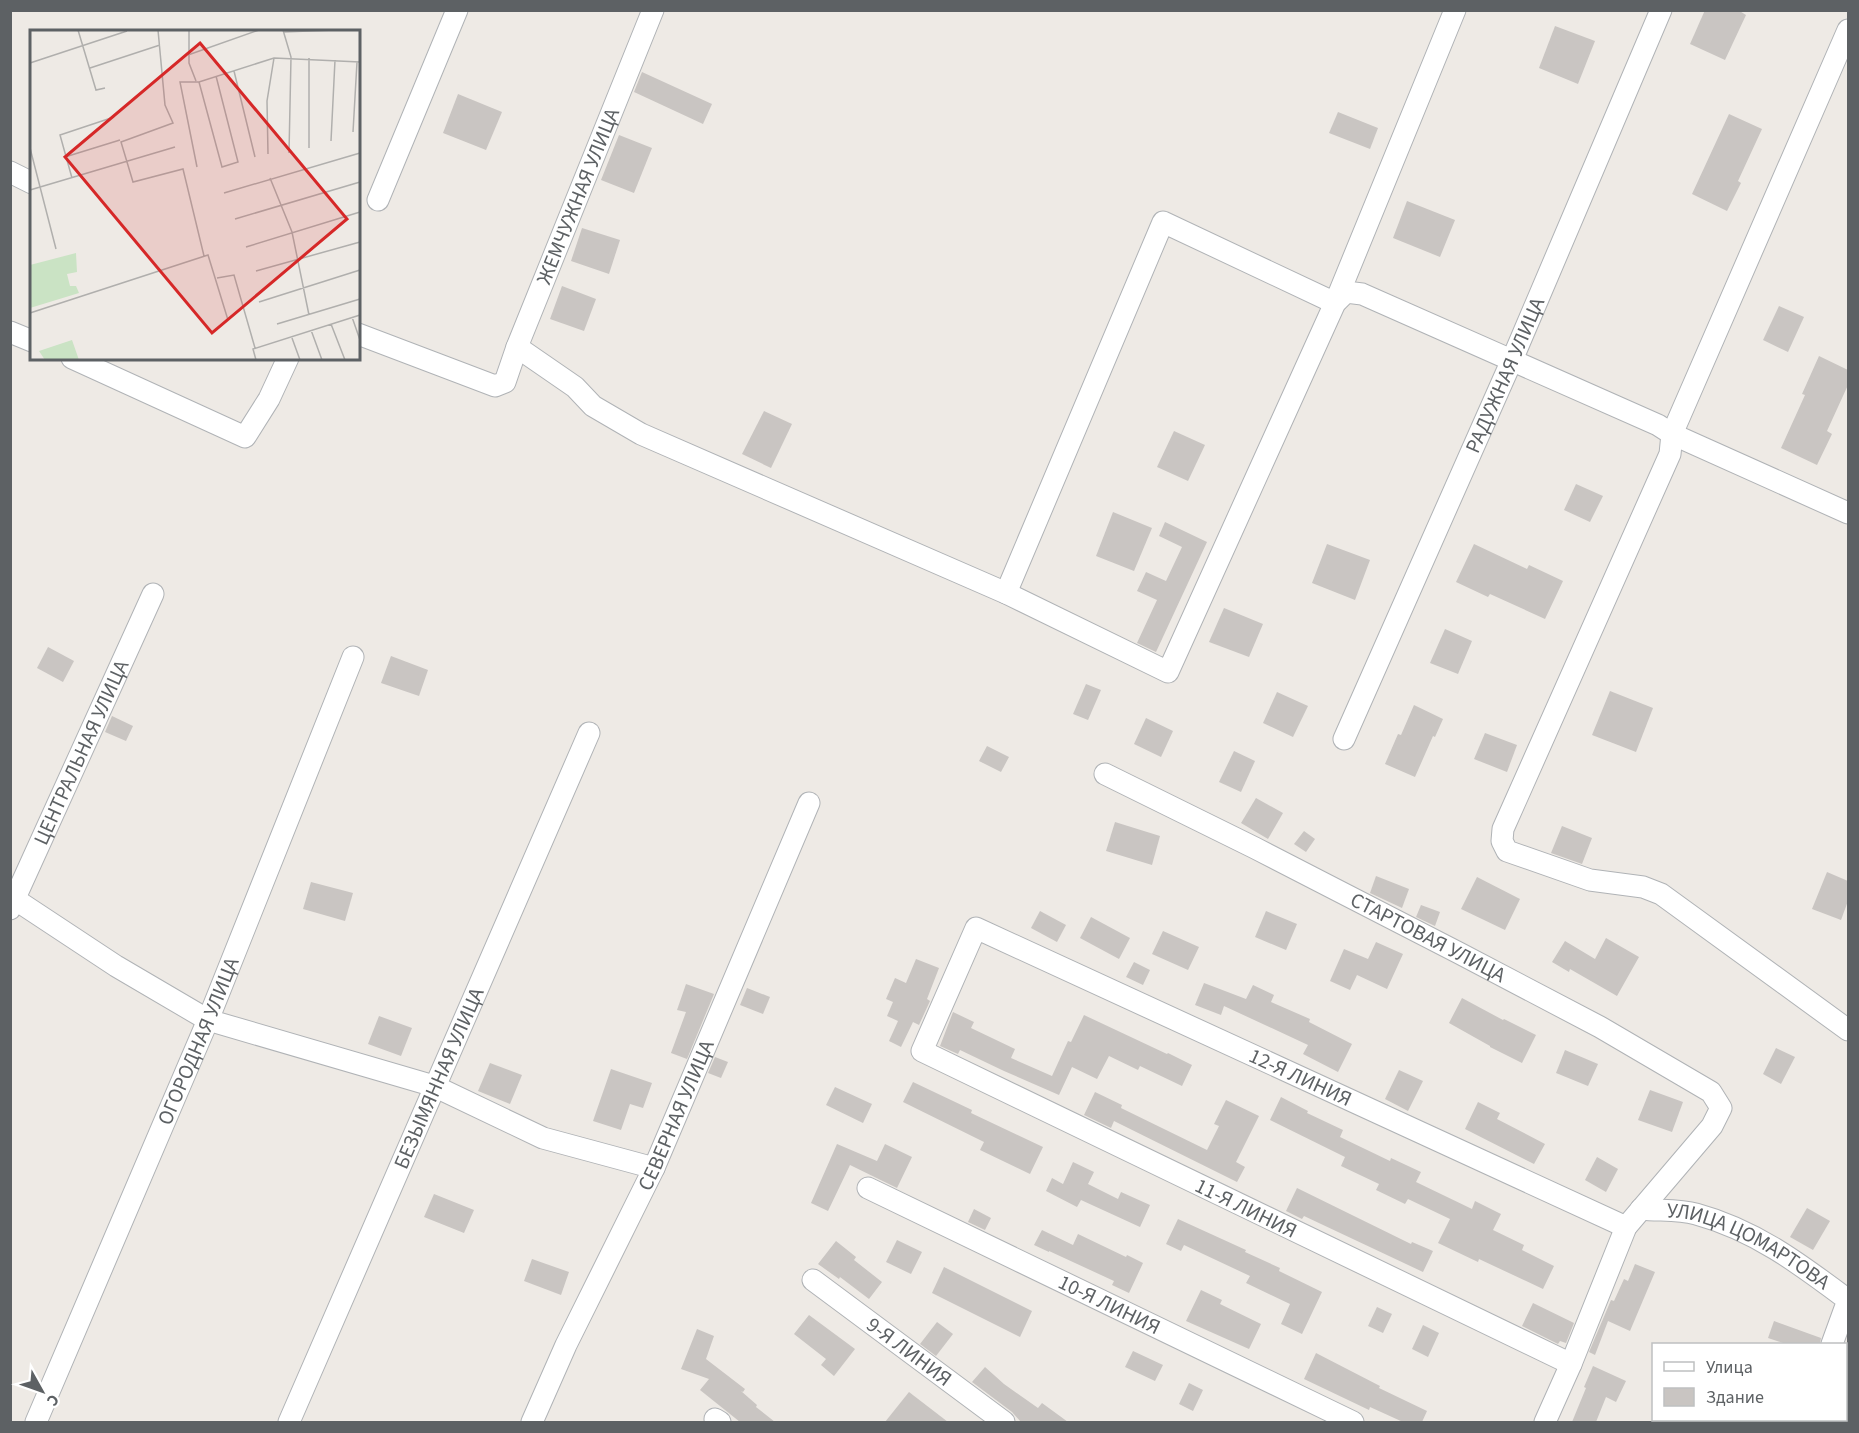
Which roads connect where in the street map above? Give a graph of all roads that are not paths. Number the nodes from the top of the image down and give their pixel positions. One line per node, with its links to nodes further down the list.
1 (457, 10): 8 (street)
2 (653, 10): 13 (street, ЖЕМЧУЖНАЯ УЛИЦА)
3 (1455, 10): 9 (street)
4 (1661, 10): 16 (street, РАДУЖНАЯ УЛИЦА)
5 (1848, 30): 17 (street)
6 (10, 172): 7 (street)
7 (30, 182)
8 (378, 200)
9 (1335, 303): 16 (street); 19 (street); 19 (street)
10 (10, 332): 12 (street)
11 (360, 335): 13 (street, ЖЕМЧУЖНАЯ УЛИЦА)
12 (30, 340)
13 (517, 347): 19 (street)
14 (76, 360): 15 (street)
15 (287, 360)
16 (1512, 360): 17 (street); 23 (street, РАДУЖНАЯ УЛИЦА)
17 (1672, 434): 18 (street); 29 (street)
18 (1848, 512)
19 (1006, 593)
20 (153, 594): 26 (street, ЦЕНТРАЛЬНАЯ УЛИЦА)
21 (353, 657): 28 (street, ОГОРОДНАЯ УЛИЦА)
22 (589, 733): 30 (street, БЕЗЫМЯННАЯ УЛИЦА)
23 (1344, 739)
24 (1105, 774): 33 (street, СТАРТОВАЯ УЛИЦА)
25 (809, 802): 31 (street, СЕВЕРНАЯ УЛИЦА)
26 (12, 902): 28 (street)
27 (976, 928): 34 (street, 12-Я ЛИНИЯ); 38 (street, 11-Я ЛИНИЯ)
28 (208, 1020): 30 (street); 39 (street, ОГОРОДНАЯ УЛИЦА)
29 (1848, 1030)
30 (434, 1086): 31 (street); 40 (street, БЕЗЫМЯННАЯ УЛИЦА)
31 (654, 1168): 41 (street, СЕВЕРНАЯ УЛИЦА)
32 (868, 1188): 43 (street, 10-Я ЛИНИЯ)
33 (1641, 1209): 34 (street); 36 (street, УЛИЦА ЦОМАРТОВА)
34 (1626, 1227): 38 (street)
35 (813, 1280): 42 (street, 9-Я ЛИНИЯ)
36 (1848, 1300): 37 (street)
37 (1832, 1343)
38 (1571, 1364): 44 (street)
39 (36, 1422)
40 (289, 1422)
41 (532, 1422)
42 (1004, 1422)
43 (1353, 1422)
44 (1545, 1422)

